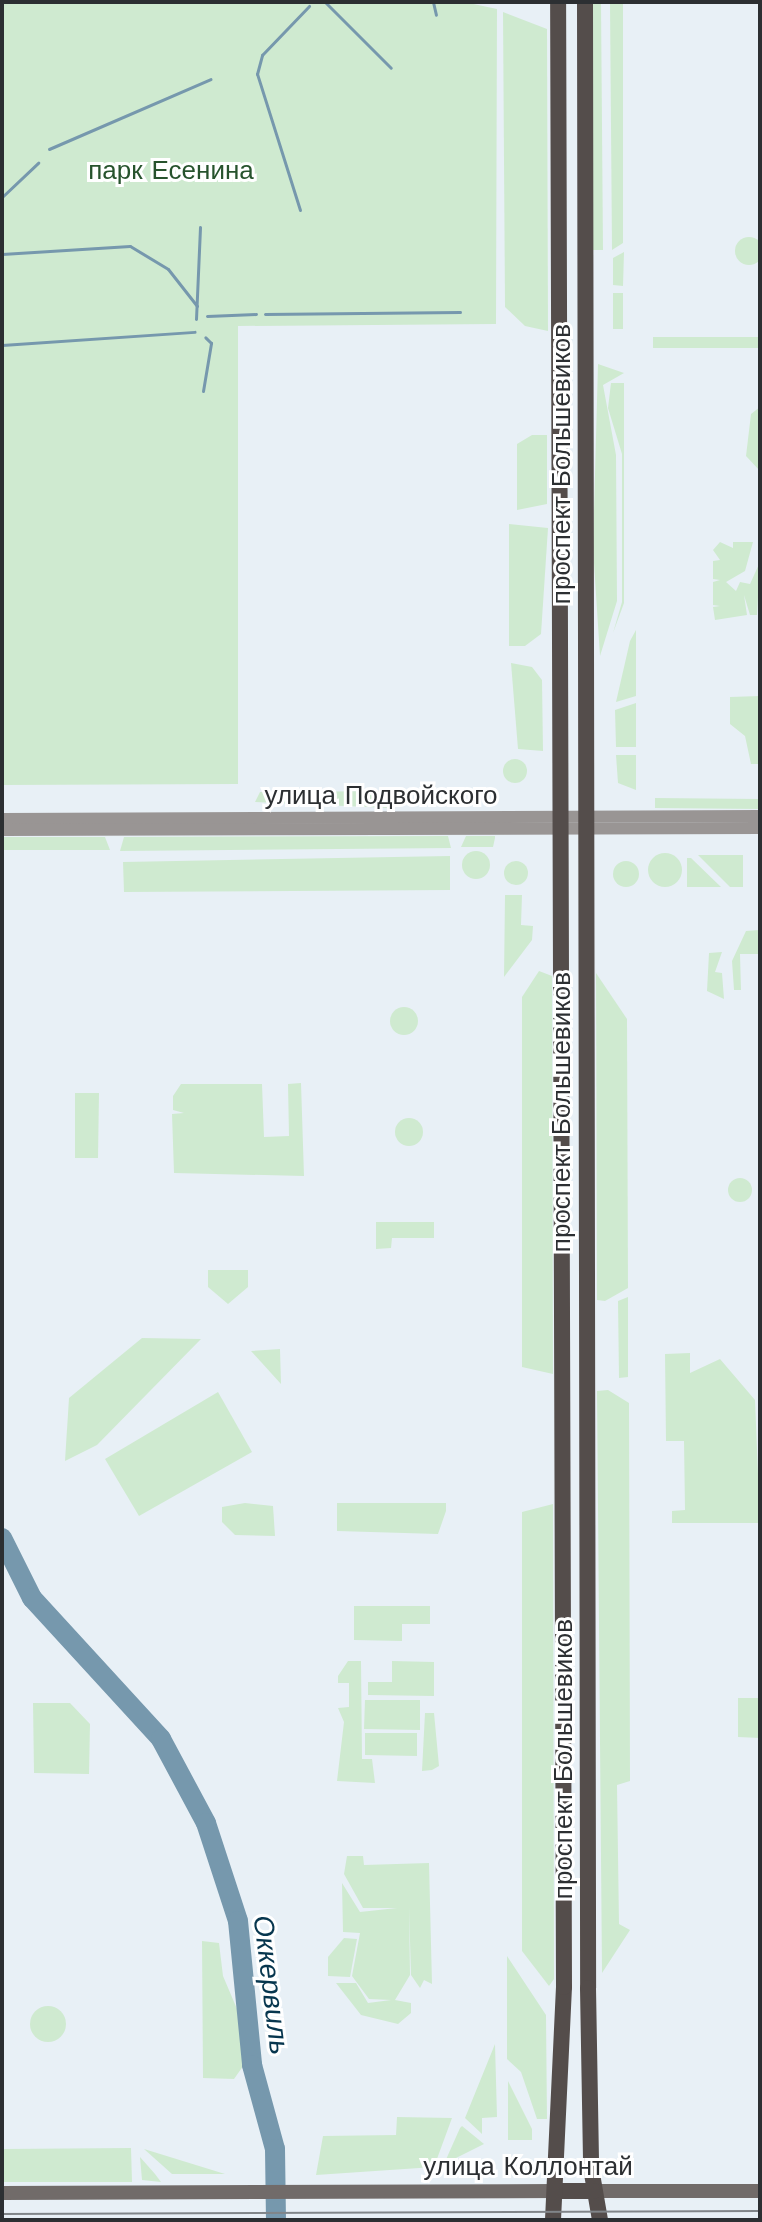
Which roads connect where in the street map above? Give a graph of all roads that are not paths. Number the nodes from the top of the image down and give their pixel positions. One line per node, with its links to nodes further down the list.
1 (558, 2): 6 (main road, проспект Большевиков)
2 (585, 2): 5 (main road, проспект Большевиков)
3 (760, 816): 5 (street, улица Подвойского)
4 (2, 819): 6 (street, улица Подвойского)
5 (586, 822): 6 (street, улица Подвойского); 7 (street, улица Подвойского); 10 (main road, проспект Большевиков)
6 (559, 823): 8 (street, улица Подвойского); 9 (main road, проспект Большевиков)
7 (760, 828)
8 (2, 830)
9 (559, 2191): 10 (main road, улица Коллонтай); 12 (main road, улица Коллонтай); 13 (main road, проспект Большевиков)
10 (593, 2191): 11 (main road, улица Коллонтай); 14 (main road, проспект Большевиков)
11 (760, 2191)
12 (2, 2193)
13 (553, 2220)
14 (600, 2220)

